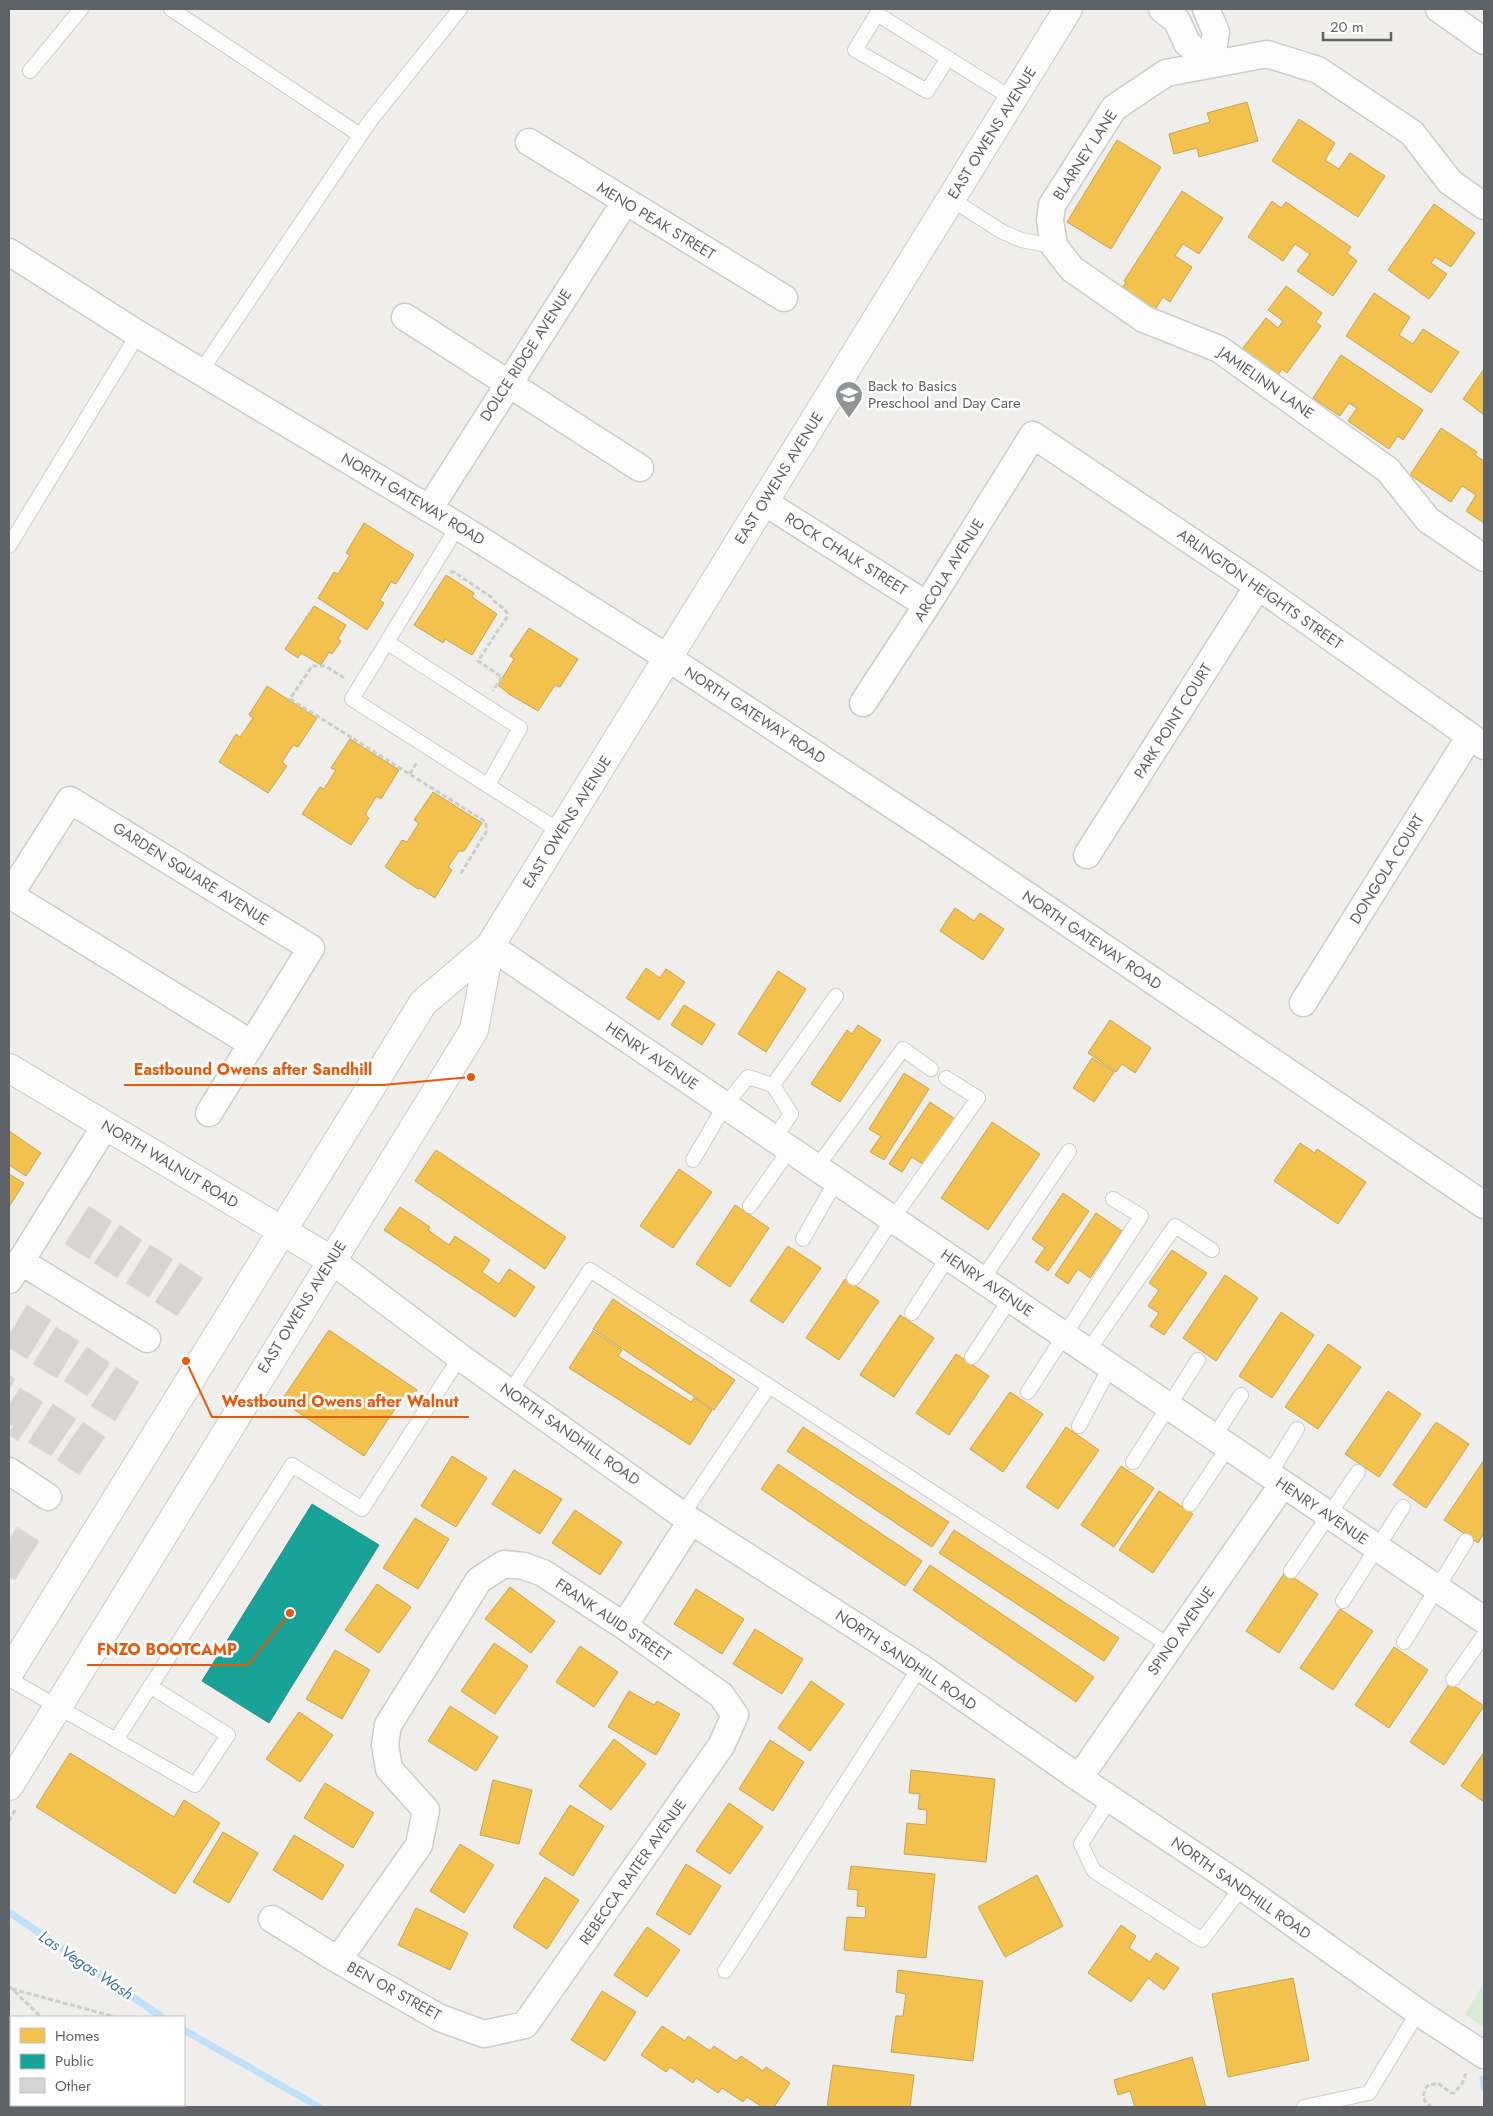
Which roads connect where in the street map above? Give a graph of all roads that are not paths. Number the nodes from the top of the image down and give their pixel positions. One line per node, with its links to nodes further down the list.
1 (81, 9): 11 (lane)
2 (171, 9): 13 (lane)
3 (460, 9): 13 (lane)
4 (1068, 9): 12 (main road, EAST OWENS AVENUE)
5 (1206, 9): 7 (lane); 10 (street)
6 (1440, 9): 8 (street)
7 (1170, 15): 10 (street)
8 (1481, 32)
9 (948, 58): 9 (lane); 12 (lane)
10 (1211, 64): 17 (street, BLARNEY LANE); 18 (street, BLARNEY LANE)
11 (30, 71)
12 (1013, 99): 15 (main road, EAST OWENS AVENUE)
13 (360, 135): 24 (lane)
14 (529, 142): 16 (street, MENO PEAK STREET)
15 (951, 199): 19 (lane); 28 (main road, EAST OWENS AVENUE)
16 (625, 202): 21 (street, MENO PEAK STREET); 25 (street, DOLCE RIDGE AVENUE)
17 (1484, 206)
18 (1050, 220): 19 (street, JAMIELINN LANE)
19 (1054, 246): 32 (street, JAMIELINN LANE)
20 (9, 252): 23 (street, NORTH GATEWAY ROAD)
21 (784, 298)
22 (405, 317): 25 (street)
23 (138, 334): 24 (street, NORTH GATEWAY ROAD); 31 (lane)
24 (201, 371): 29 (street, NORTH GATEWAY ROAD)
25 (507, 384): 27 (street); 29 (street, DOLCE RIDGE AVENUE)
26 (1032, 436): 33 (street, ARLINGTON HEIGHTS STREET); 34 (street, ARCOLA AVENUE)
27 (640, 468)
28 (764, 502): 34 (street, ROCK CHALK STREET); 36 (main road, EAST OWENS AVENUE)
29 (429, 509): 30 (street, NORTH GATEWAY ROAD)
30 (458, 526): 35 (lane); 36 (street, NORTH GATEWAY ROAD)
31 (9, 546)
32 (1484, 558)
33 (1258, 586): 38 (street, ARLINGTON HEIGHTS STREET); 41 (street, PARK POINT COURT)
34 (927, 605): 37 (street, ARCOLA AVENUE)
35 (388, 643): 39 (lane); 39 (lane)
36 (668, 658): 40 (main road, EAST OWENS AVENUE); 59 (street, NORTH GATEWAY ROAD)
37 (862, 703)
38 (1477, 741): 45 (street, DONGOLA COURT)
39 (488, 785): 40 (lane)
40 (561, 832): 43 (main road, EAST OWENS AVENUE)
41 (1088, 855)
42 (9, 895): 46 (street, GARDEN SQUARE AVENUE); 46 (street, GARDEN SQUARE AVENUE)
43 (490, 946): 51 (street, HENRY AVENUE); 62 (main road, EAST OWENS AVENUE); 66 (main road, EAST OWENS AVENUE)
44 (836, 996): 50 (lane)
45 (1303, 1003)
46 (252, 1044): 52 (street, GARDEN SQUARE AVENUE)
47 (9, 1068): 53 (main road, NORTH WALNUT ROAD)
48 (931, 1068): 57 (lane)
49 (946, 1078): 61 (lane)
50 (773, 1085): 51 (lane); 54 (lane)
51 (725, 1105): 54 (street, HENRY AVENUE); 56 (lane)
52 (209, 1113)
53 (105, 1126): 62 (main road, NORTH WALNUT ROAD); 67 (street)
54 (782, 1144): 57 (street, HENRY AVENUE); 60 (lane)
55 (1069, 1151): 69 (lane)
56 (693, 1160)
57 (826, 1174): 61 (street, HENRY AVENUE); 63 (lane)
58 (1113, 1199): 72 (lane)
59 (1484, 1205)
60 (750, 1206)
61 (892, 1220): 65 (street, HENRY AVENUE); 68 (lane)
62 (282, 1231): 66 (main road, NORTH WALNUT ROAD); 107 (main road, EAST OWENS AVENUE)
63 (803, 1239)
64 (1212, 1250): 74 (lane)
65 (948, 1257): 69 (street, HENRY AVENUE); 71 (lane)
66 (331, 1260): 75 (street, NORTH SANDHILL ROAD); 111 (main road, EAST OWENS AVENUE)
67 (15, 1270): 73 (street)
68 (854, 1278)
69 (982, 1280): 70 (street, HENRY AVENUE)
70 (1010, 1299): 72 (street, HENRY AVENUE); 76 (lane)
71 (912, 1314)
72 (1064, 1335): 74 (street, HENRY AVENUE); 81 (lane)
73 (147, 1339)
74 (1088, 1352): 78 (street, HENRY AVENUE)
75 (460, 1357): 80 (street, NORTH SANDHILL ROAD); 110 (lane)
76 (972, 1357)
77 (1198, 1360): 83 (lane)
78 (1110, 1367): 83 (street, HENRY AVENUE); 84 (lane)
79 (769, 1386): 80 (lane); 95 (lane); 105 (lane)
80 (511, 1391): 95 (street, NORTH SANDHILL ROAD)
81 (1028, 1392)
82 (1241, 1395): 86 (lane)
83 (1169, 1407): 86 (street, HENRY AVENUE); 87 (lane)
84 (1079, 1426)
85 (1298, 1429): 90 (lane)
86 (1221, 1442): 90 (street, HENRY AVENUE); 92 (lane)
87 (1133, 1462)
88 (9, 1472): 91 (street)
89 (1358, 1472): 94 (lane)
90 (1276, 1479): 94 (street, HENRY AVENUE); 105 (street, SPINO AVENUE)
91 (48, 1497)
92 (1190, 1504)
93 (1403, 1507): 97 (lane)
94 (1329, 1516): 97 (street, HENRY AVENUE); 98 (lane)
95 (687, 1518): 102 (street); 106 (street, NORTH SANDHILL ROAD)
96 (1466, 1541): 99 (lane)
97 (1376, 1547): 99 (street, HENRY AVENUE); 100 (lane)
98 (1291, 1572)
99 (1436, 1588): 101 (street, HENRY AVENUE); 104 (lane)
100 (1343, 1601)
101 (1484, 1620)
102 (624, 1626): 112 (street, FRANK AUID STREET); 119 (street, FRANK AUID STREET)
103 (1484, 1634): 109 (lane)
104 (1404, 1642)
105 (1170, 1646): 114 (street, SPINO AVENUE)
106 (920, 1667): 114 (street, NORTH SANDHILL ROAD); 120 (lane)
107 (9, 1673)
108 (9, 1679): 111 (lane)
109 (1454, 1679)
110 (150, 1686): 113 (lane); 113 (lane)
111 (58, 1707): 113 (lane); 115 (main road, EAST OWENS AVENUE)
112 (735, 1715): 122 (street, REBECCA RAITER AVENUE)
113 (116, 1740)
114 (1079, 1778): 116 (street, NORTH SANDHILL ROAD)
115 (9, 1786)
116 (1110, 1799): 117 (street, NORTH SANDHILL ROAD); 117 (lane)
117 (1242, 1887): 121 (street, NORTH SANDHILL ROAD)
118 (272, 1919): 119 (street, BEN OR STREET)
119 (338, 1960): 122 (street, BEN OR STREET)
120 (725, 1971)
121 (1418, 2012): 123 (street, NORTH SANDHILL ROAD); 124 (lane)
122 (525, 2026)
123 (1481, 2053)
124 (1304, 2107)

